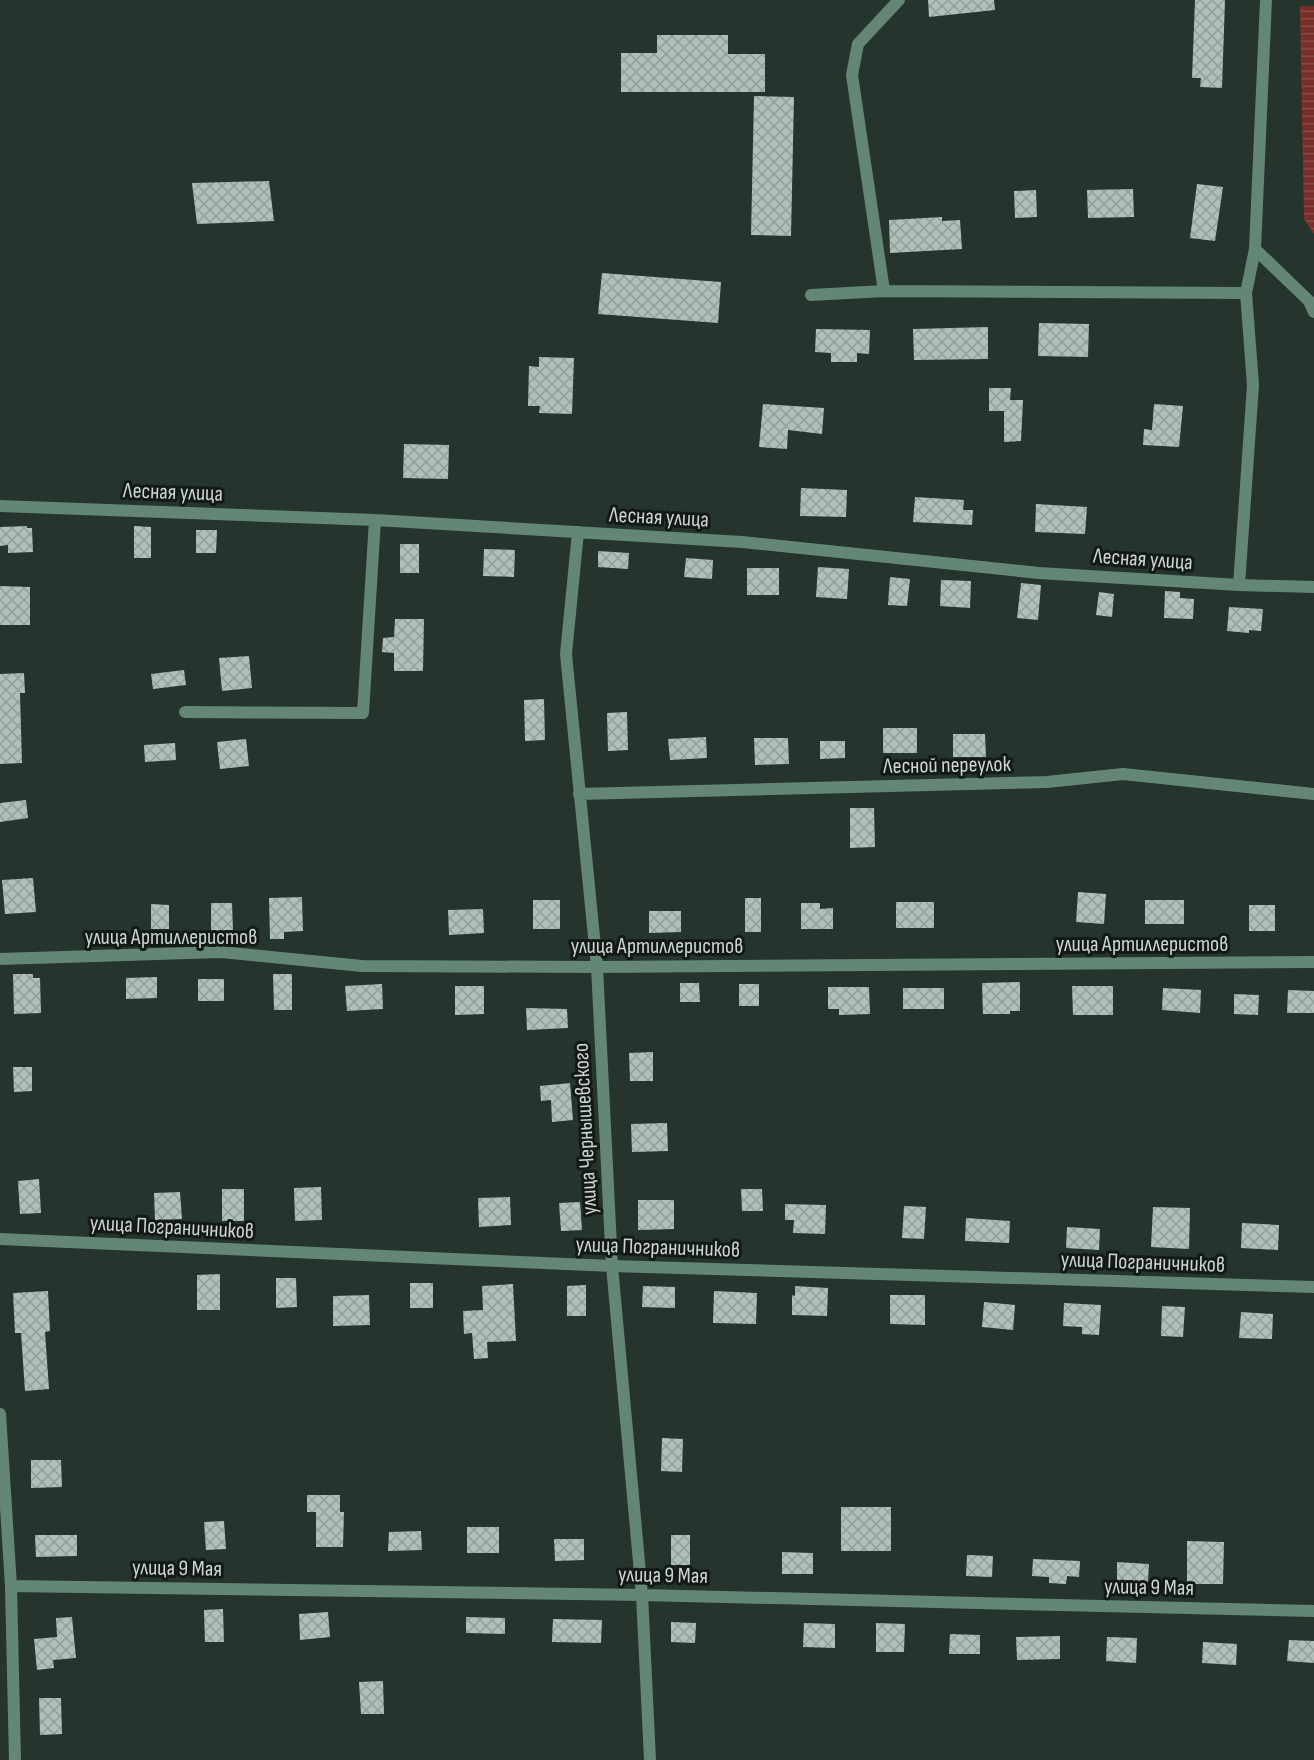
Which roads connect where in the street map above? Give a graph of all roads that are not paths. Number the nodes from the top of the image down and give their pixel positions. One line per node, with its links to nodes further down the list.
1 (899, 0): 4 (street)
2 (1266, 0): 3 (street)
3 (1255, 249): 5 (street); 7 (street)
4 (884, 291): 5 (street); 6 (street)
5 (1246, 293): 11 (street)
6 (812, 295)
7 (1314, 312)
8 (0, 506): 9 (street, Лесная улица)
9 (375, 520): 10 (street, Лесная улица); 13 (street)
10 (578, 532): 11 (street, Лесная улица); 14 (street, улица Чернышевского)
11 (1239, 585): 12 (street, Лесная улица)
12 (1314, 587)
13 (185, 712)
14 (579, 794): 15 (street, Лесной переулок); 18 (street, улица Чернышевского)
15 (1314, 794)
16 (0, 959): 18 (street, улица Артиллеристов)
17 (1314, 962): 18 (street, улица Артиллеристов)
18 (597, 967): 20 (street, улица Чернышевского)
19 (0, 1239): 20 (street, улица Пограничников)
20 (612, 1266): 21 (street, улица Пограничников); 25 (street, улица Чернышевского)
21 (1314, 1287)
22 (0, 1414): 23 (street)
23 (4, 1534): 24 (street)
24 (11, 1586): 25 (street, улица 9 Мая); 27 (street)
25 (642, 1595): 26 (street, улица 9 Мая); 28 (street, улица Чернышевского)
26 (1314, 1611)
27 (15, 1760)
28 (650, 1760)

